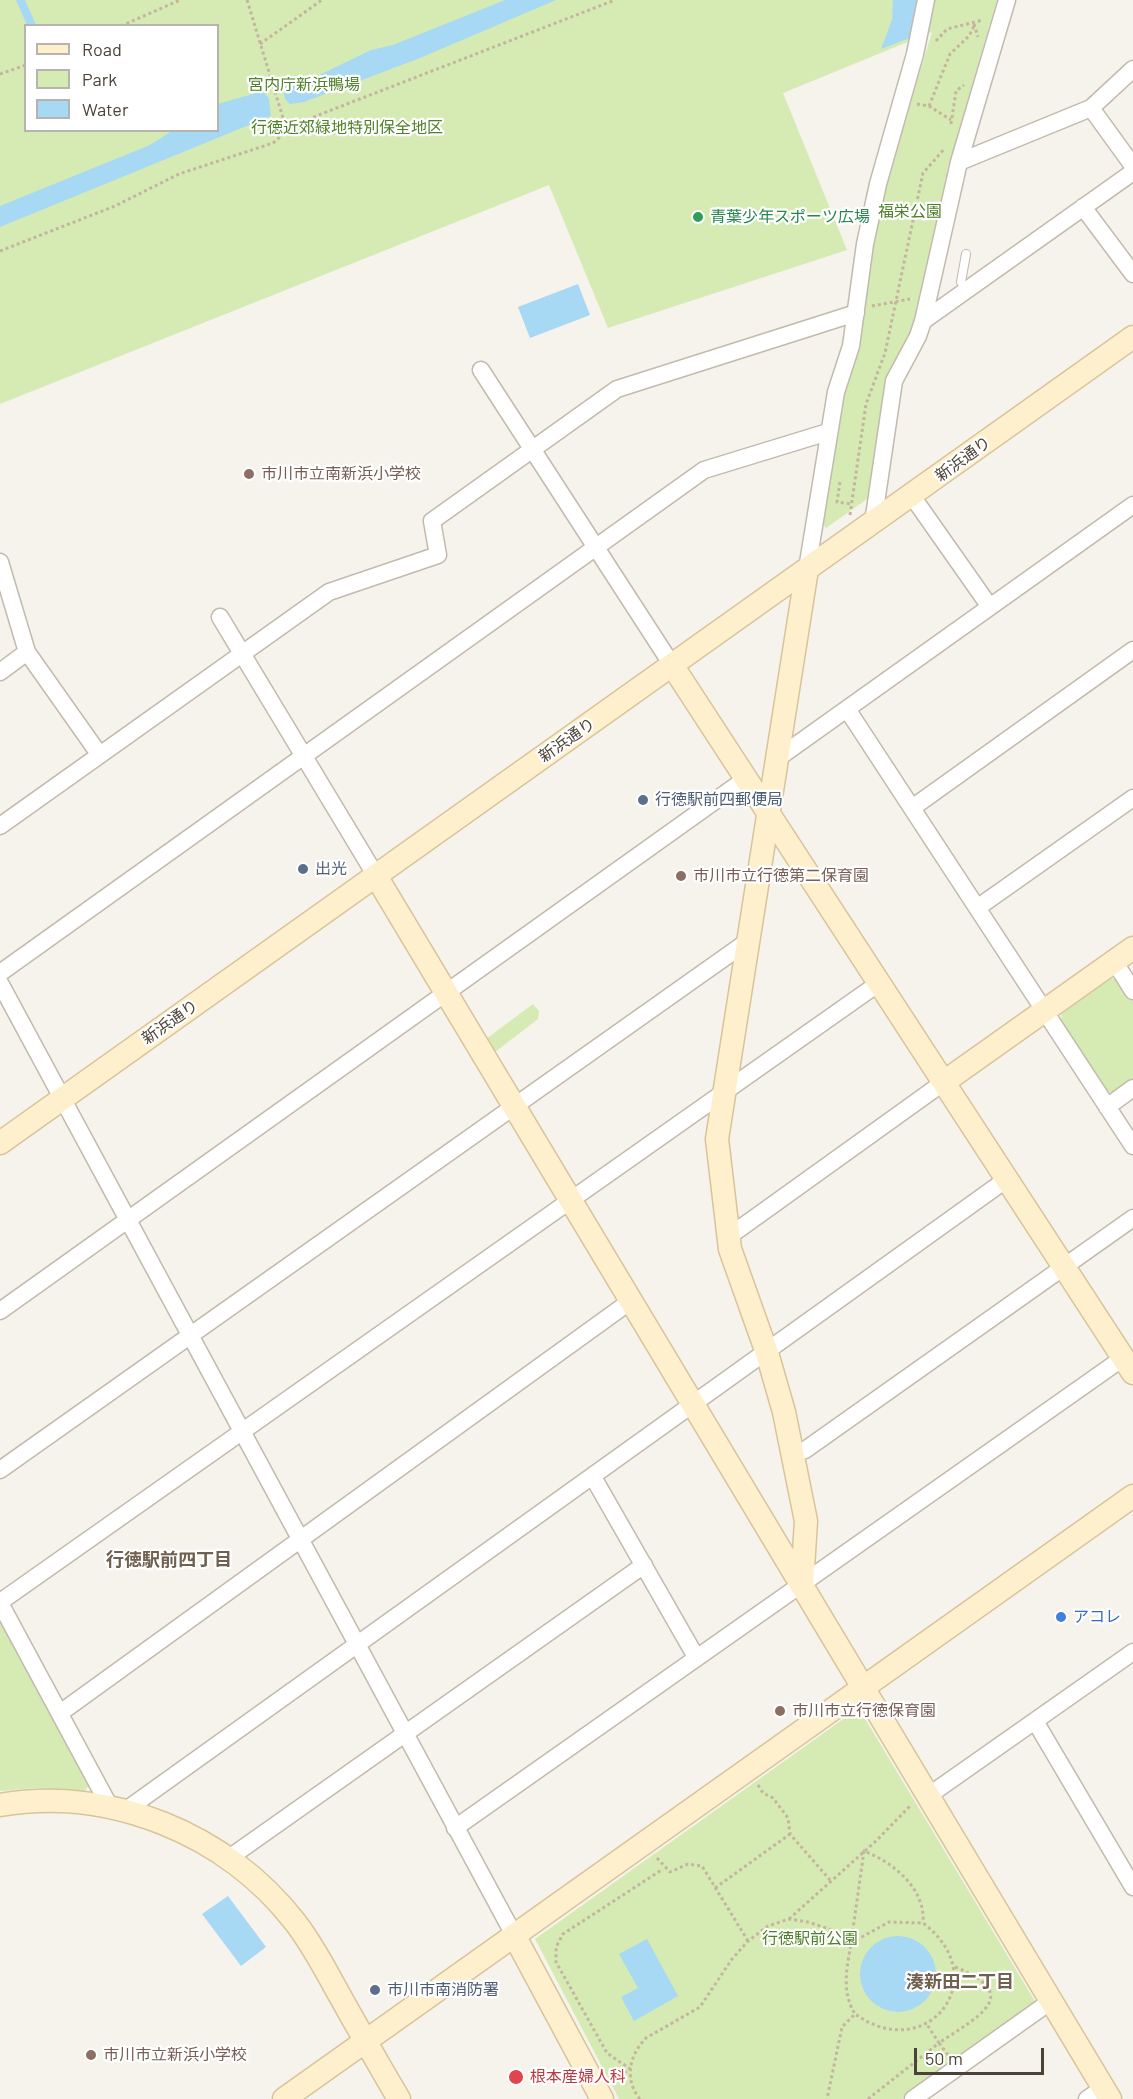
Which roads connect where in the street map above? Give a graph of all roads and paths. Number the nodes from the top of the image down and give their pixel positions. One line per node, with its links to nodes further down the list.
1 (180, 0): 7 (path)
2 (247, 0): 10 (path)
3 (322, 0): 10 (path)
4 (615, 0): 24 (path)
5 (926, 0): 38 (street)
6 (1005, 7): 8 (path); 26 (street)
7 (126, 24)
8 (974, 24): 9 (path); 11 (path); 18 (path)
9 (980, 42)
10 (260, 44): 24 (path)
11 (931, 48)
12 (24, 66): 14 (path)
13 (1133, 69): 19 (street)
14 (0, 74)
15 (969, 77): 21 (path)
16 (919, 93): 17 (path)
17 (915, 104): 18 (path); 20 (path)
18 (929, 106): 21 (path)
19 (1091, 108): 26 (street); 27 (street)
20 (912, 114)
21 (952, 120): 22 (path); 23 (path)
22 (961, 125)
23 (951, 127)
24 (287, 130): 30 (path)
25 (947, 142): 36 (path)
26 (959, 162): 40 (street)
27 (1133, 166)
28 (1133, 172): 29 (street)
29 (1083, 207): 32 (street); 33 (street)
30 (0, 251)
31 (966, 254): 33 (lane)
32 (1133, 273)
33 (966, 290): 40 (street)
34 (876, 296): 39 (path)
35 (912, 299): 36 (path)
36 (895, 304): 37 (path); 47 (path)
37 (877, 306)
38 (856, 314): 43 (street); 44 (street)
39 (873, 316)
40 (923, 321): 50 (street)
41 (1133, 337): 46 (street, 新浜通り)
42 (481, 370): 44 (street)
43 (828, 432): 51 (street); 53 (street)
44 (530, 450): 51 (street); 58 (street)
45 (840, 479): 47 (path)
46 (912, 496): 50 (street, 新浜通り); 54 (street)
47 (852, 504): 49 (path)
48 (1133, 505): 54 (street)
49 (850, 518)
50 (873, 523): 53 (street, 新浜通り)
51 (595, 548): 59 (street); 63 (street)
52 (1, 568): 57 (street)
53 (807, 569): 59 (street, 新浜通り); 64 (street)
54 (990, 607): 61 (street)
55 (220, 617): 58 (street)
56 (1133, 650): 67 (street)
57 (27, 652): 60 (street); 62 (street)
58 (243, 653): 62 (street); 63 (street)
59 (672, 666): 65 (street); 70 (street, 新浜通り)
60 (0, 672)
61 (847, 709): 64 (street); 67 (street)
62 (99, 754): 69 (street)
63 (304, 757): 70 (street); 75 (street)
64 (778, 758): 68 (street)
65 (747, 778): 68 (street); 79 (street)
66 (1133, 798): 71 (street)
67 (912, 808): 71 (street)
68 (770, 813): 72 (street); 77 (street)
69 (0, 826)
70 (376, 876): 79 (street); 84 (street, 新浜通り)
71 (978, 908): 80 (street)
72 (748, 941): 83 (street); 85 (street)
73 (1133, 948): 74 (street)
74 (1114, 961): 78 (street); 80 (street)
75 (0, 973)
76 (0, 983): 84 (street)
77 (879, 983): 81 (street); 83 (street)
78 (1133, 991)
79 (447, 993): 85 (street); 92 (street)
80 (1045, 1011): 81 (street); 86 (street)
81 (944, 1082): 89 (street); 93 (street)
82 (1133, 1088): 86 (street)
83 (724, 1091): 90 (street); 93 (street)
84 (62, 1099): 87 (street, 新浜通り); 92 (street)
85 (514, 1105): 90 (street); 97 (street)
86 (1107, 1107): 88 (street)
87 (0, 1143)
88 (1133, 1146)
89 (1007, 1179): 94 (street); 98 (street)
90 (570, 1198): 95 (street); 101 (street)
91 (1133, 1218): 94 (street)
92 (128, 1220): 96 (street); 97 (street)
93 (728, 1237): 98 (street)
94 (1064, 1267): 99 (street); 102 (street)
95 (632, 1300): 100 (street); 106 (street)
96 (0, 1311)
97 (190, 1336): 101 (street); 103 (street)
98 (766, 1353): 100 (street); 102 (street)
99 (1128, 1365): 108 (street)
100 (695, 1404): 104 (street); 108 (street)
101 (241, 1431): 106 (street); 109 (street)
102 (793, 1454): 108 (street)
103 (0, 1470)
104 (593, 1477): 107 (street); 110 (street)
105 (1133, 1496): 113 (street)
106 (300, 1541): 110 (street); 114 (street)
107 (644, 1565): 112 (street); 116 (street)
108 (802, 1584): 112 (street); 113 (street)
109 (0, 1602): 114 (street)
110 (356, 1645): 116 (street); 120 (street)
111 (1133, 1652): 115 (street)
112 (696, 1657): 121 (street)
113 (862, 1688): 118 (street); 132 (street)
114 (60, 1713): 120 (street)
115 (1035, 1721): 118 (street); 128 (street)
116 (404, 1733): 121 (street); 125 (street)
117 (755, 1781): 122 (path)
118 (921, 1799): 123 (path); 136 (street)
119 (0, 1805): 120 (street)
120 (118, 1808): 125 (street)
121 (455, 1828): 132 (street)
122 (790, 1834): 127 (path); 129 (path)
123 (864, 1851): 127 (path); 131 (path); 134 (path)
124 (654, 1853): 126 (path)
125 (229, 1858): 139 (street)
126 (663, 1869): 129 (path); 141 (path)
127 (830, 1880): 130 (path)
128 (1133, 1887)
129 (715, 1888): 133 (path)
130 (789, 1919): 133 (path); 134 (path)
131 (923, 1923): 134 (path); 135 (path)
132 (514, 1935): 139 (street); 145 (street)
133 (748, 1941): 141 (path)
134 (851, 1943): 137 (path)
135 (955, 1967): 138 (path); 140 (path)
136 (1051, 2001): 142 (street); 149 (street)
137 (855, 2014): 138 (path); 147 (path)
138 (926, 2023): 140 (path)
139 (366, 2042): 143 (street); 144 (street)
140 (939, 2043): 148 (path)
141 (630, 2069): 146 (path)
142 (1100, 2095)
143 (284, 2099)
144 (399, 2099)
145 (602, 2099)
146 (640, 2099)
147 (827, 2099)
148 (868, 2099)
149 (913, 2099)

